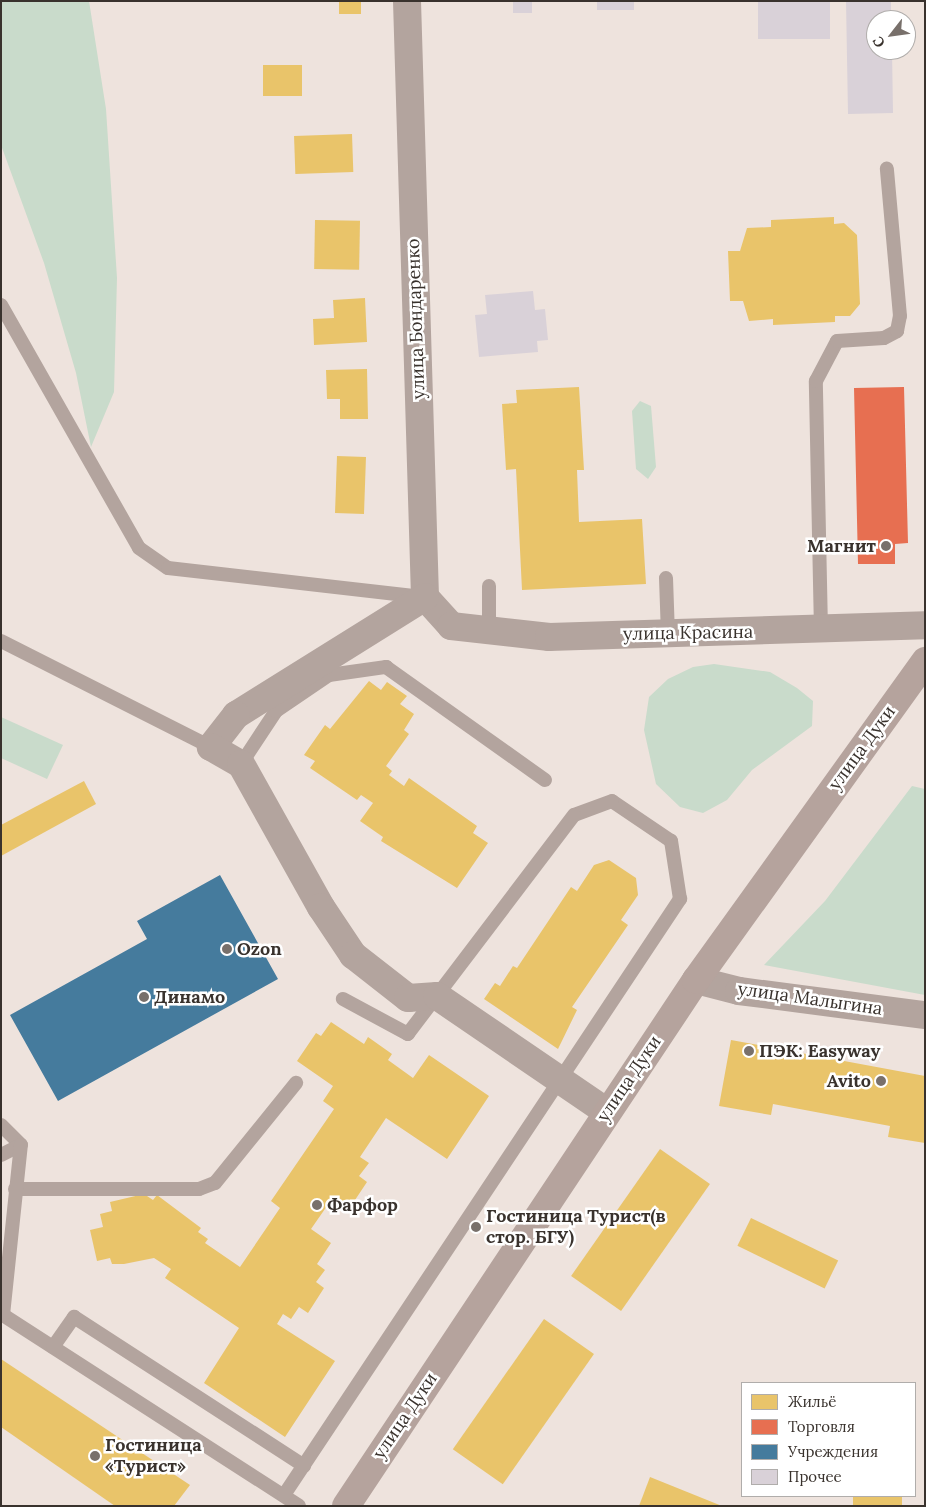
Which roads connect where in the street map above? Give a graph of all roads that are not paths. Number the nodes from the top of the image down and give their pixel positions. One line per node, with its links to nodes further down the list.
1 (406, 1): 6 (street, улица Бондаренко)
2 (887, 169): 9 (lane)
3 (1, 305): 6 (lane)
4 (666, 578): 10 (lane)
5 (489, 586): 8 (lane)
6 (425, 597): 8 (street, улица Красина); 13 (street)
7 (925, 625): 9 (street, улица Красина)
8 (489, 630): 10 (street, улица Красина)
9 (821, 630): 10 (street, улица Красина)
10 (668, 634)
11 (1, 641): 13 (lane)
12 (925, 660): 16 (main road, улица Дуки)
13 (211, 747): 14 (street)
14 (241, 764): 15 (lane); 17 (street)
15 (545, 780)
16 (696, 980): 19 (street, улица Малыгина); 22 (main road, улица Дуки)
17 (437, 996): 18 (lane); 20 (street); 20 (lane)
18 (343, 999)
19 (925, 1015)
20 (562, 1082): 22 (street); 29 (lane)
21 (296, 1083): 26 (lane)
22 (607, 1112): 32 (main road, улица Дуки)
23 (1, 1125): 24 (lane)
24 (21, 1145): 25 (lane); 26 (lane)
25 (1, 1155)
26 (15, 1189): 27 (lane)
27 (2, 1315): 28 (lane)
28 (53, 1347): 29 (lane); 30 (lane)
29 (304, 1466): 30 (lane)
30 (284, 1495): 31 (lane)
31 (299, 1506)
32 (346, 1506)

